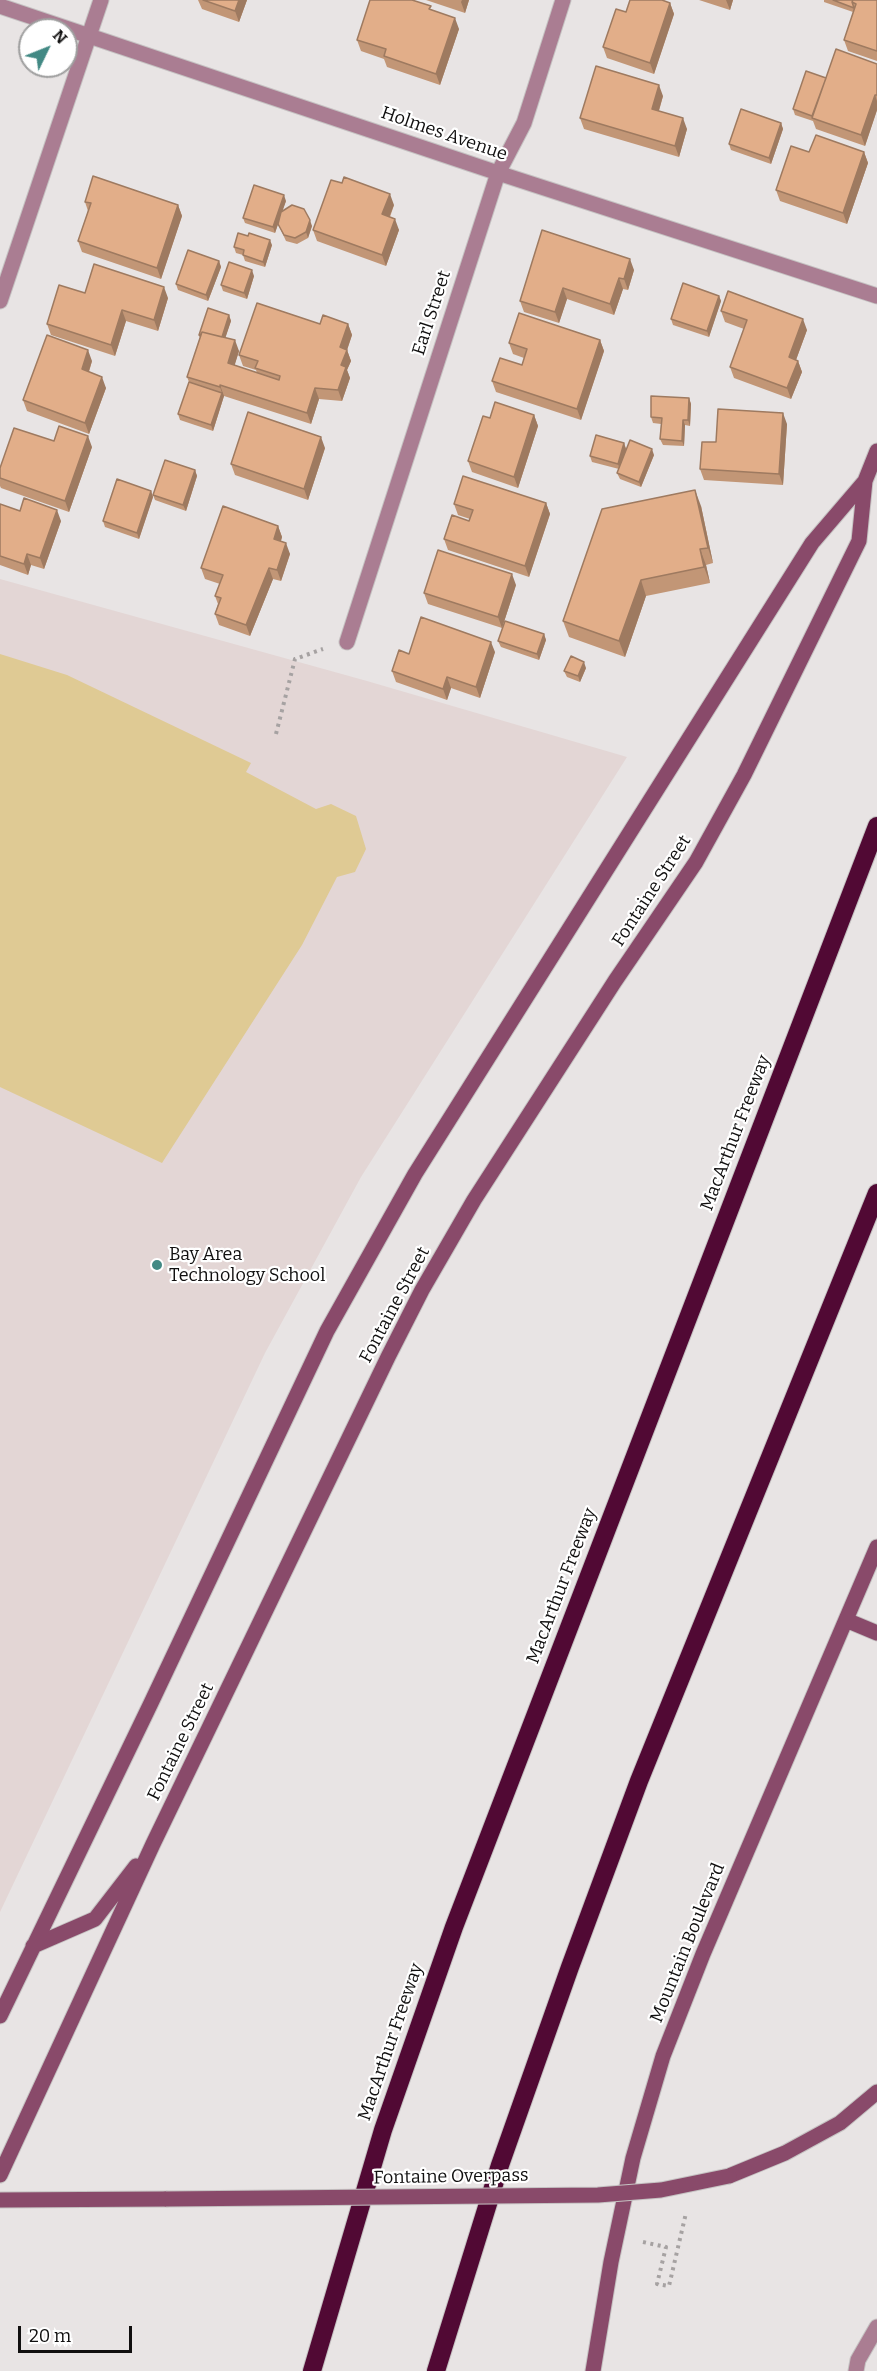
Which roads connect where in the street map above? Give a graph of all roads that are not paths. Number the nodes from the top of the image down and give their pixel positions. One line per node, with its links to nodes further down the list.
1 (101, 0): 4 (street)
2 (563, 0): 5 (street, Earl Street)
3 (0, 6): 4 (street, Holmes Avenue)
4 (89, 36): 5 (street, Holmes Avenue); 7 (street)
5 (498, 173): 6 (street, Holmes Avenue); 10 (street, Earl Street)
6 (877, 296)
7 (0, 301)
8 (877, 450): 9 (street, Fontaine Street)
9 (865, 481): 16 (street, Fontaine Street); 17 (street, Fontaine Street)
10 (346, 642)
11 (877, 826): 23 (highway, MacArthur Freeway)
12 (877, 1193): 24 (highway)
13 (877, 1547): 14 (street, Mountain Boulevard)
14 (846, 1620): 15 (street); 25 (street, Mountain Boulevard)
15 (877, 1633)
16 (153, 1844): 17 (street); 20 (street, Fontaine Street)
17 (33, 1946): 18 (street, Fontaine Street)
18 (0, 2016)
19 (877, 2092): 21 (street, Fontaine Overpass, bridge)
20 (0, 2175)
21 (0, 2200)
22 (877, 2327): 26 (street)
23 (312, 2371)
24 (436, 2371)
25 (593, 2371)
26 (856, 2371)

